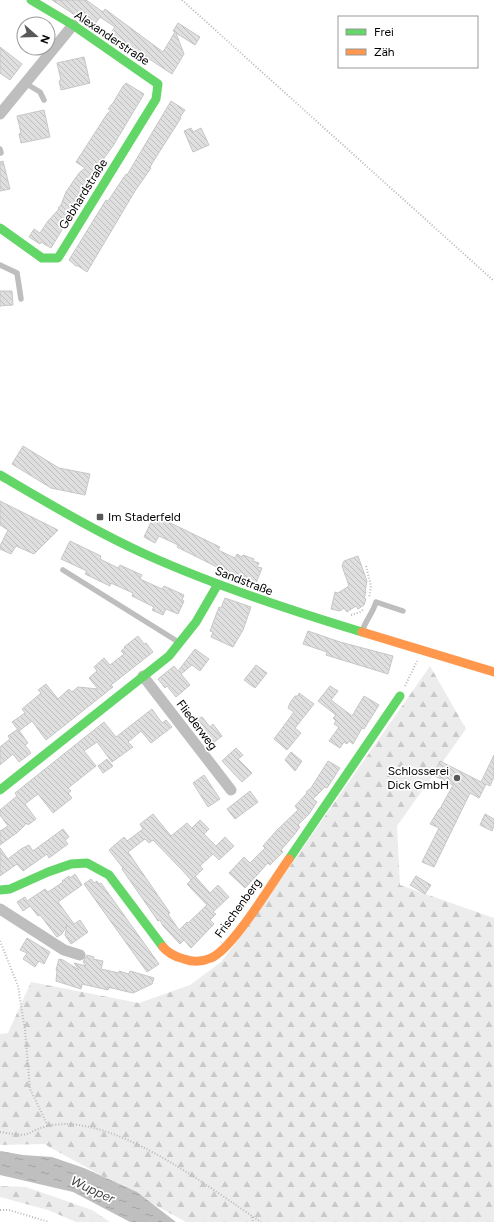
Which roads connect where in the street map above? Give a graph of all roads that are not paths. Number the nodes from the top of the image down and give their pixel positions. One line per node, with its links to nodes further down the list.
1 (31, 0): 2 (street, Alexanderstraße)
2 (73, 25): 3 (street); 4 (street, Alexanderstraße)
3 (25, 83): 5 (lane); 6 (street)
4 (158, 84): 7 (street, Gebhardstraße)
5 (44, 100)
6 (0, 114)
7 (0, 228)
8 (0, 265): 9 (lane)
9 (21, 299)
10 (0, 475): 12 (street, Sandstraße)
11 (63, 570): 15 (lane)
12 (218, 584): 14 (street, Sandstraße); 15 (street)
13 (403, 611): 14 (lane)
14 (362, 632): 16 (street, Sandstraße)
15 (180, 644): 17 (street)
16 (494, 672)
17 (143, 676): 19 (street); 20 (street, Fliederweg)
18 (400, 696): 21 (street, Frischenberg)
19 (0, 790)
20 (231, 790)
21 (0, 890)
22 (0, 910): 23 (street)
23 (80, 955)

